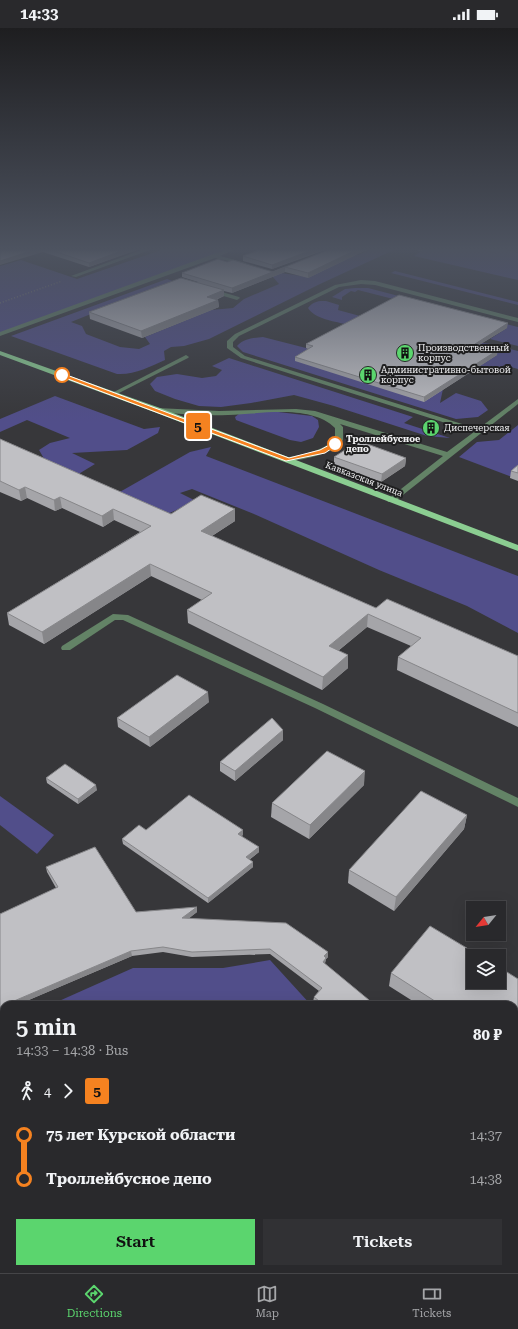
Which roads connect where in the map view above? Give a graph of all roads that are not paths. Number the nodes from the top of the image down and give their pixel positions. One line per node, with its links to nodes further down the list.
1 (78, 306): 5 (street)
2 (296, 306): 12 (street)
3 (465, 306): 4 (street)
4 (518, 320)
5 (0, 334)
6 (0, 353): 8 (main road, Кавказская улица)
7 (186, 357): 8 (street)
8 (113, 394): 10 (main road, Кавказская улица)
9 (518, 402): 12 (street)
10 (157, 410): 11 (street); 14 (main road, Кавказская улица)
11 (323, 416): 13 (street); 14 (street)
12 (478, 432): 13 (street)
13 (448, 455): 15 (street)
14 (288, 460): 15 (main road, Кавказская улица)
15 (391, 500): 16 (main road, Кавказская улица)
16 (518, 548)
17 (66, 648): 18 (street)
18 (518, 803)

